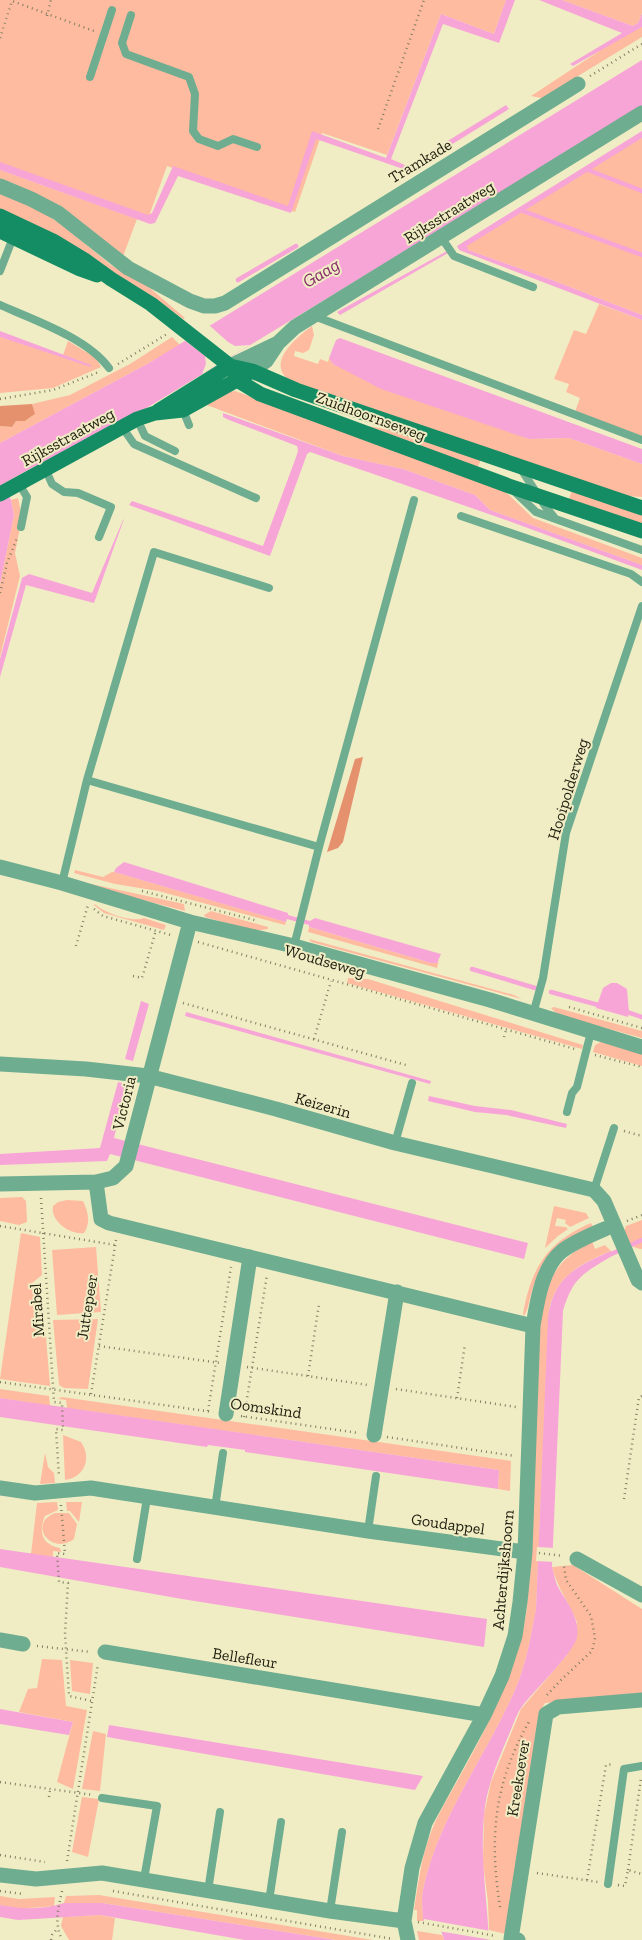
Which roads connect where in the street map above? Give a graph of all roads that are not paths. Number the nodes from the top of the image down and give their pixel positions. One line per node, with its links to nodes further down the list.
1 (112, 10): 3 (lane)
2 (131, 15): 6 (lane)
3 (90, 77)
4 (578, 84): 7 (street, Tramkade)
5 (642, 113): 10 (street, Rijksstraatweg)
6 (257, 147)
7 (0, 186)
8 (0, 216): 9 (main road, Zuidhoornseweg)
9 (10, 231): 11 (lane); 16 (main road, Zuidhoornseweg)
10 (441, 237): 12 (lane); 14 (street, Rijksstraatweg)
11 (0, 271)
12 (533, 287)
13 (0, 305): 17 (lane)
14 (314, 316): 15 (street, Rijksstraatweg); 25 (lane)
15 (278, 343): 16 (street, Rijksstraatweg); 18 (street, Rijksstraatweg)
16 (226, 363): 18 (main road, Zuidhoornseweg); 19 (main road, Zuidhoornseweg); 21 (main road, Rijksstraatweg)
17 (109, 368)
18 (252, 371): 19 (main road, Rijksstraatweg); 27 (main road, Zuidhoornseweg)
19 (239, 381): 20 (main road, Rijksstraatweg); 29 (main road, Zuidhoornseweg)
20 (183, 410): 21 (main road, Rijksstraatweg); 23 (lane)
21 (155, 413): 22 (main road, Rijksstraatweg)
22 (137, 419): 24 (main road, Rijksstraatweg); 26 (lane)
23 (188, 425)
24 (122, 427): 28 (main road, Rijksstraatweg); 32 (lane)
25 (642, 440)
26 (175, 451)
27 (518, 465): 31 (lane); 34 (main road, Zuidhoornseweg)
28 (44, 468): 30 (main road, Rijksstraatweg); 39 (lane)
29 (509, 486): 31 (main road, Zuidhoornseweg); 36 (lane, Zuidhoornseweg)
30 (8, 489): 37 (lane)
31 (537, 495): 36 (lane); 38 (main road, Zuidhoornseweg)
32 (256, 498)
33 (414, 500): 45 (lane)
34 (642, 508)
35 (461, 516): 41 (lane)
36 (556, 518): 40 (lane, Zuidhoornseweg)
37 (21, 527)
38 (642, 531)
39 (99, 537)
40 (642, 550)
41 (642, 582)
42 (269, 588): 44 (lane)
43 (642, 606): 50 (lane, Hooipolderweg)
44 (87, 780): 45 (lane); 47 (lane)
45 (319, 847): 49 (lane)
46 (0, 867): 47 (street, Woudseweg)
47 (62, 883): 48 (street, Woudseweg)
48 (190, 922): 49 (street, Woudseweg); 54 (street, Victoria)
49 (294, 946): 50 (street, Woudseweg)
50 (533, 1014): 51 (street, Woudseweg)
51 (591, 1032): 52 (street, Woudseweg); 56 (lane)
52 (642, 1047)
53 (0, 1064): 54 (street, Keizerin)
54 (148, 1076): 58 (street, Keizerin); 59 (street, Victoria)
55 (412, 1083): 58 (lane)
56 (567, 1112)
57 (614, 1128): 61 (lane)
58 (395, 1143): 61 (street, Keizerin)
59 (96, 1182): 60 (street, Victoria); 63 (street)
60 (0, 1184)
61 (594, 1190): 62 (street)
62 (617, 1231): 64 (street); 67 (street, Achterdijkshoorn)
63 (250, 1257): 66 (street); 68 (street)
64 (637, 1264): 65 (street)
65 (642, 1283)
66 (396, 1292): 67 (street); 69 (street)
67 (533, 1326): 76 (street, Achterdijkshoorn)
68 (226, 1414)
69 (374, 1435)
70 (223, 1453): 74 (lane)
71 (376, 1476): 75 (lane)
72 (0, 1488): 73 (street, Goudappel)
73 (147, 1498): 74 (street, Goudappel); 78 (lane)
74 (215, 1508): 75 (street, Goudappel)
75 (368, 1531): 76 (street, Goudappel)
76 (531, 1552): 84 (street, Achterdijkshoorn)
77 (577, 1559): 79 (street)
78 (137, 1560)
79 (642, 1595)
80 (0, 1640): 81 (street)
81 (23, 1644)
82 (102, 1652): 84 (street, Bellefleur)
83 (642, 1700): 98 (street, Kreekoever)
84 (484, 1715): 96 (street, Achterdijkshoorn)
85 (642, 1766): 92 (lane)
86 (102, 1798): 91 (lane)
87 (220, 1812): 93 (lane)
88 (281, 1822): 94 (lane)
89 (342, 1832): 95 (lane)
90 (0, 1875): 91 (street)
91 (144, 1879): 93 (street)
92 (608, 1884)
93 (208, 1891): 94 (street)
94 (269, 1901): 95 (street)
95 (330, 1912): 96 (street)
96 (404, 1921): 97 (street)
97 (400, 1940)
98 (514, 1940)

